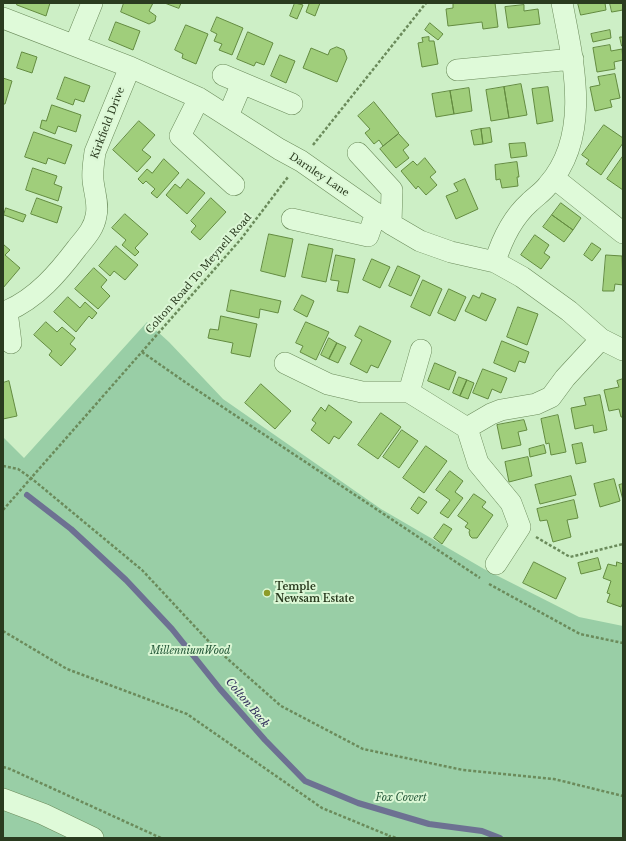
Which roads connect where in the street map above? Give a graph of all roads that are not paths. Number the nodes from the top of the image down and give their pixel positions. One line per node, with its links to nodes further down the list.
1 (92, 3): 4 (street)
2 (562, 3): 5 (street)
3 (3, 18): 4 (street, Darnley Lane)
4 (75, 45): 6 (street, Darnley Lane)
5 (573, 59): 7 (street); 14 (street)
6 (130, 67): 10 (street, Darnley Lane); 20 (street, Kirkfield Drive)
7 (456, 70)
8 (223, 75): 9 (street)
9 (242, 83): 11 (street); 12 (street)
10 (199, 98): 12 (street, Darnley Lane); 15 (street)
11 (292, 104)
12 (228, 116): 17 (street, Darnley Lane)
13 (358, 153): 17 (street)
14 (554, 178): 18 (street); 19 (street)
15 (234, 185)
16 (292, 219): 17 (street)
17 (384, 219): 19 (street, Darnley Lane)
18 (623, 233)
19 (495, 262): 21 (street, Darnley Lane)
20 (5, 312): 22 (street, Kirkfield Drive)
21 (601, 339): 24 (street, Darnley Lane); 27 (street)
22 (12, 343)
23 (421, 350): 26 (street)
24 (623, 350)
25 (285, 363): 26 (street)
26 (409, 392): 27 (street)
27 (467, 428): 28 (street)
28 (496, 564)
29 (3, 799): 30 (street)
30 (93, 838)

